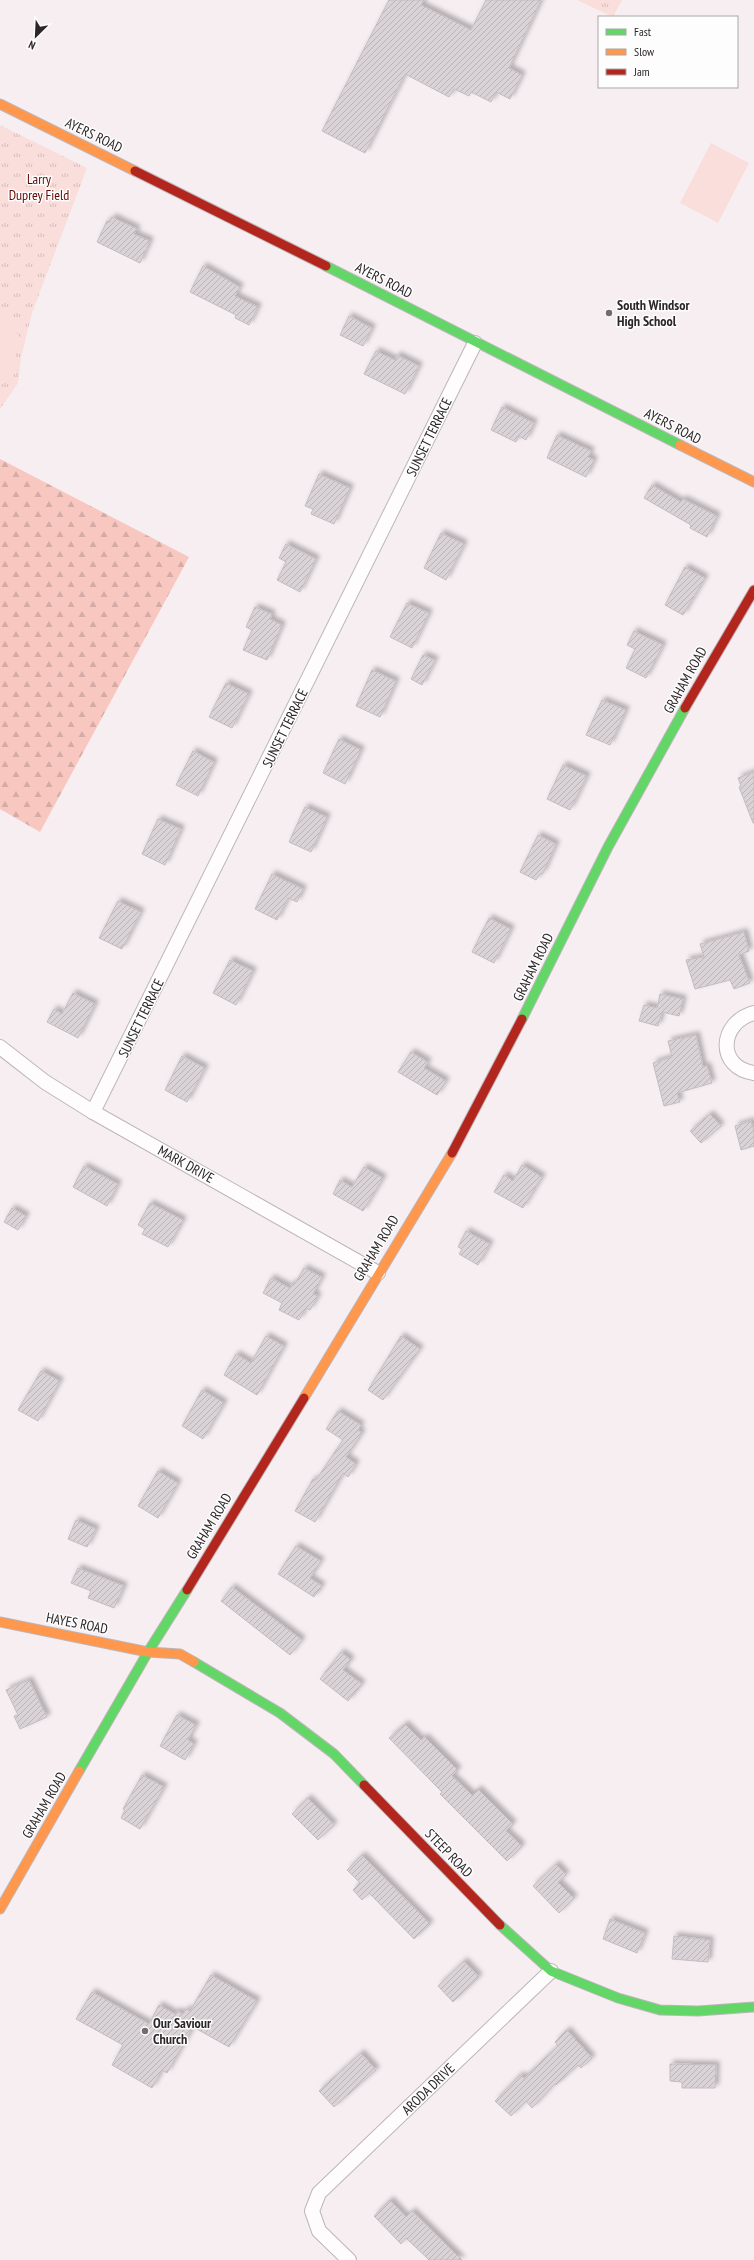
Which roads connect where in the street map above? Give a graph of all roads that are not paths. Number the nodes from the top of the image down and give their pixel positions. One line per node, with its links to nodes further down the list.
1 (0, 104): 2 (street, AYERS ROAD)
2 (476, 343): 3 (street, AYERS ROAD); 8 (street, SUNSET TERRACE)
3 (754, 482)
4 (754, 590): 9 (street, GRAHAM ROAD)
5 (754, 1013): 7 (street)
6 (0, 1047): 8 (street, MARK DRIVE)
7 (754, 1073)
8 (93, 1112): 9 (street, MARK DRIVE)
9 (378, 1273): 11 (street, GRAHAM ROAD)
10 (0, 1622): 11 (street, HAYES ROAD)
11 (148, 1652): 12 (street, GRAHAM ROAD); 13 (street, STEEP ROAD)
12 (0, 1909)
13 (550, 1971): 14 (street, STEEP ROAD); 15 (street, ARODA DRIVE)
14 (754, 2007)
15 (349, 2260)

